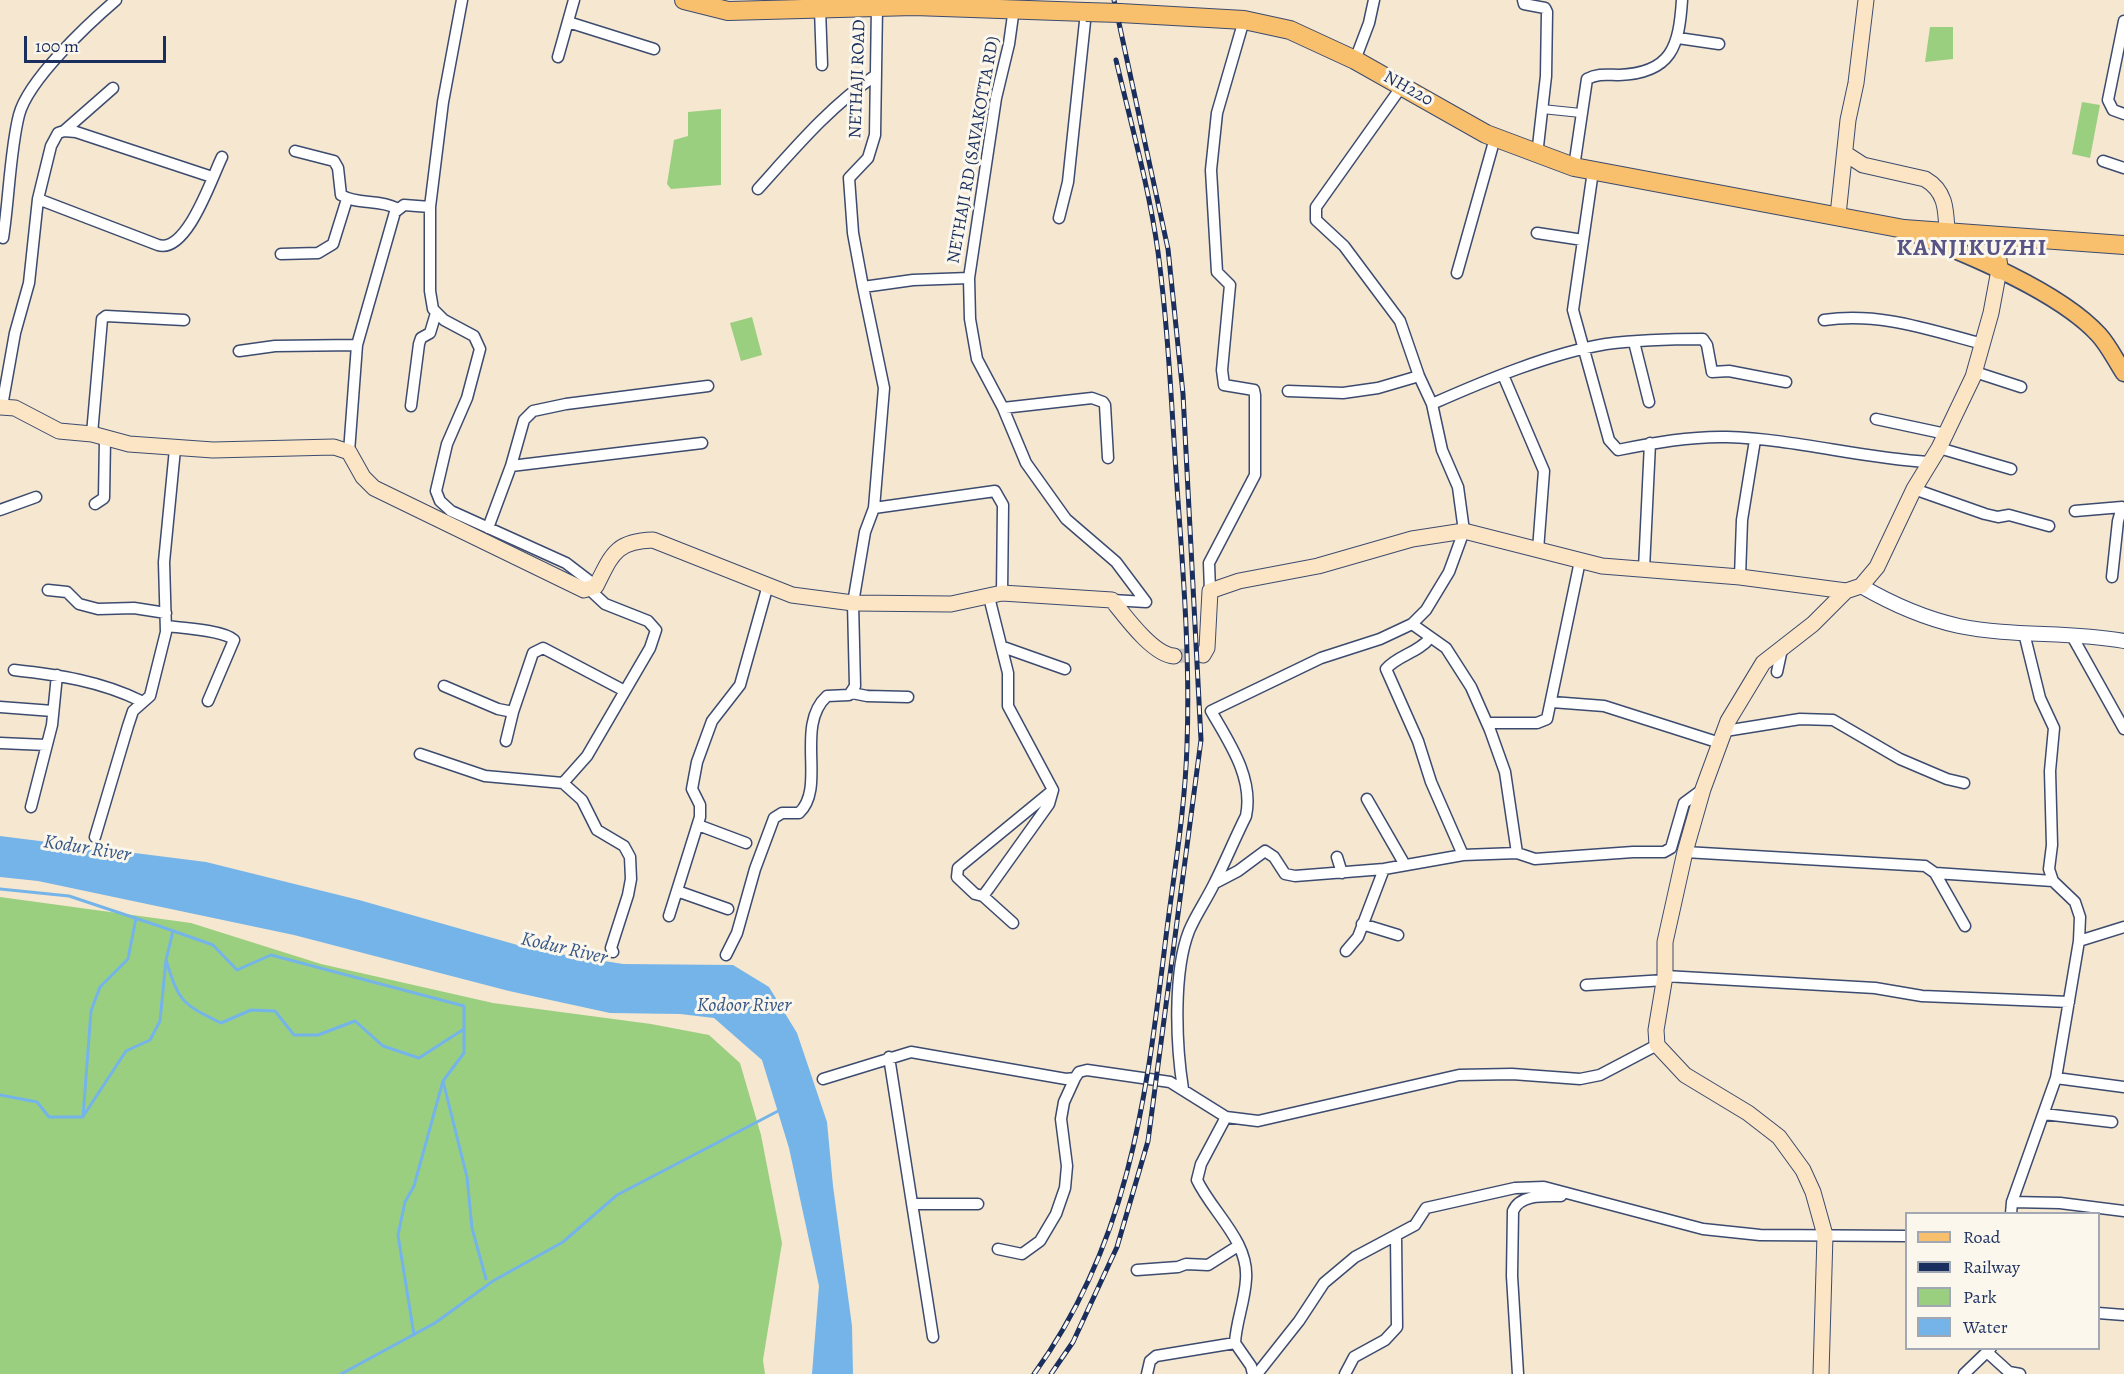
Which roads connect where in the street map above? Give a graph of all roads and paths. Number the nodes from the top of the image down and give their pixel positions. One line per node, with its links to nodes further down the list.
1 (116, 0): 50 (street)
2 (462, 0): 42 (street)
3 (574, 0): 15 (street)
4 (684, 0): 11 (highway, NH220)
5 (1374, 0): 20 (street)
6 (1523, 0): 25 (street)
7 (1682, 0): 16 (street)
8 (1866, 0): 31 (main road)
9 (877, 6): 10 (highway, NH220); 11 (highway, NH220); 22 (street, NETHAJI ROAD)
10 (1014, 8): 12 (highway, NH220); 56 (street, NETHAJI RD (SAVAKOTTA RD))
11 (820, 9): 21 (street)
12 (1086, 12): 13 (highway, NH220, bridge); 45 (street)
13 (1244, 20): 20 (highway, NH220); 110 (street)
14 (2124, 21): 27 (street)
15 (568, 22): 18 (street); 19 (street)
16 (1678, 38): 17 (street); 26 (street)
17 (1719, 45)
18 (654, 49)
19 (558, 57)
20 (1355, 60): 23 (highway, NH220)
21 (822, 65)
22 (876, 75): 39 (street); 57 (street, NETHAJI ROAD)
23 (1402, 86): 29 (highway, NH220); 69 (street)
24 (113, 88): 28 (street)
25 (1542, 110): 26 (street); 32 (street)
26 (1581, 113): 35 (street)
27 (2124, 114)
28 (64, 131): 38 (street); 40 (street)
29 (1495, 138): 32 (highway, NH220); 55 (street)
30 (295, 151): 41 (street)
31 (1846, 153): 44 (main road); 47 (main road)
32 (1537, 155): 35 (highway, NH220)
33 (222, 157): 38 (street)
34 (2103, 161): 36 (street)
35 (1574, 167): 37 (highway, NH220)
36 (2124, 168)
37 (1593, 171): 44 (highway, NH220); 51 (street)
38 (212, 177): 40 (street)
39 (758, 189)
40 (38, 199): 76 (street)
41 (347, 199): 43 (street); 53 (street)
42 (430, 207): 43 (street); 58 (street)
43 (396, 208): 62 (street)
44 (1838, 215): 46 (highway, NH220)
45 (1059, 218)
46 (1904, 229): 47 (highway, NH220); 54 (main road)
47 (1947, 232): 49 (highway, NH220)
48 (1537, 233): 51 (street)
49 (1994, 237): 52 (highway, NH220); 54 (highway)
50 (3, 238)
51 (1583, 240): 64 (street)
52 (2124, 244)
53 (281, 254)
54 (1999, 270): 63 (main road); 67 (main road)
55 (1456, 273)
56 (969, 278): 57 (street); 78 (street, NETHAJI RD (SAVAKOTTA RD))
57 (863, 287): 95 (street, NETHAJI ROAD)
58 (436, 313): 77 (street); 99 (street)
59 (184, 320): 80 (street)
60 (1824, 320): 63 (street)
61 (1634, 342): 64 (street); 70 (street); 74 (street)
62 (357, 345): 65 (street); 86 (street)
63 (1983, 345): 66 (main road)
64 (1582, 349): 68 (street); 84 (street)
65 (239, 351)
66 (1975, 372): 72 (street); 82 (main road)
67 (2124, 373)
68 (1503, 375): 75 (street); 101 (street)
69 (1419, 376): 73 (street); 75 (street)
70 (1786, 382)
71 (708, 386): 89 (street)
72 (2021, 387)
73 (1288, 391)
74 (1649, 402)
75 (1432, 404): 100 (street)
76 (1, 406): 80 (main road)
77 (411, 406)
78 (1003, 408): 87 (street); 113 (street, NETHAJI RD (SAVAKOTTA RD))
79 (1876, 419): 82 (street)
80 (98, 436): 85 (main road); 94 (street)
81 (1755, 440): 84 (street); 88 (street); 104 (street)
82 (1942, 441): 88 (main road); 90 (street)
83 (702, 442): 89 (street)
84 (1650, 443): 103 (street)
85 (175, 449): 86 (main road); 115 (street)
86 (349, 452): 108 (main road)
87 (1108, 458)
88 (1928, 462): 91 (main road)
89 (511, 465): 99 (street)
90 (2011, 469)
91 (1914, 489): 98 (street); 107 (main road)
92 (36, 497): 96 (street)
93 (2123, 503): 97 (street); 105 (street)
94 (94, 504)
95 (874, 508): 112 (street); 114 (street, NETHAJI ROAD)
96 (0, 510)
97 (2075, 511)
98 (2049, 526)
99 (488, 528): 108 (street)
100 (1464, 531): 101 (main road); 110 (main road); 116 (street)
101 (1538, 550): 102 (main road)
102 (1580, 561): 103 (main road); 136 (street)
103 (1644, 569): 104 (main road)
104 (1740, 577): 111 (main road)
105 (2112, 578)
106 (768, 585): 108 (main road); 114 (main road); 153 (street)
107 (1861, 586): 111 (main road); 118 (street)
108 (593, 588): 131 (street)
109 (48, 590): 115 (street)
110 (1210, 591): 124 (main road)
111 (1846, 591): 123 (main road)
112 (995, 595): 113 (main road); 114 (main road); 122 (street)
113 (1112, 600): 125 (main road)
114 (853, 603): 132 (street, NETHAJI ROAD)
115 (166, 614): 117 (street)
116 (1412, 624): 120 (street); 165 (street)
117 (166, 626): 134 (street); 135 (street)
118 (2024, 633): 119 (street); 164 (street)
119 (2072, 636): 121 (street); 141 (street)
120 (1430, 638): 140 (street); 158 (street)
121 (2124, 641)
122 (1003, 647): 126 (street); 150 (street)
123 (1782, 649): 128 (street); 142 (main road)
124 (1203, 655)
125 (1174, 656)
126 (1065, 669)
127 (14, 670): 129 (street)
128 (1777, 672)
129 (57, 675): 134 (street); 138 (street)
130 (444, 686): 139 (street)
131 (623, 690): 139 (street); 147 (street)
132 (852, 693): 133 (street); 178 (street)
133 (908, 697)
134 (141, 701): 154 (street)
135 (208, 701)
136 (1552, 702): 140 (street); 142 (street)
137 (0, 707): 138 (street)
138 (53, 711): 145 (street)
139 (513, 712): 143 (street)
140 (1487, 723): 157 (street)
141 (2124, 729)
142 (1722, 737): 148 (street); 149 (main road)
143 (506, 741)
144 (0, 743): 145 (street)
145 (46, 746): 152 (street)
146 (420, 754): 147 (street)
147 (563, 783): 177 (street)
148 (1964, 783)
149 (1703, 789): 156 (main road); 157 (street)
150 (1053, 790): 167 (street); 167 (street)
151 (1367, 799): 160 (street)
152 (31, 807)
153 (698, 825): 155 (street); 166 (street)
154 (95, 837)
155 (746, 843)
156 (1685, 852): 163 (street); 179 (main road)
157 (1517, 853): 158 (street)
158 (1463, 855): 160 (street)
159 (1337, 857): 162 (street)
160 (1405, 865): 161 (street)
161 (1384, 869): 162 (street); 171 (street)
162 (1342, 873): 165 (street)
163 (1935, 873): 164 (street); 172 (street)
164 (2053, 881): 175 (street)
165 (1215, 883): 188 (street)
166 (677, 891): 168 (street); 169 (street)
167 (983, 896): 170 (street)
168 (728, 909)
169 (669, 916)
170 (1013, 923)
171 (1362, 924): 174 (street); 176 (street)
172 (1965, 926)
173 (2124, 927): 175 (street)
174 (1398, 935)
175 (2079, 941): 181 (street)
176 (1346, 951)
177 (613, 952)
178 (726, 955)
179 (1665, 978): 180 (street); 181 (street); 182 (main road)
180 (1586, 985)
181 (2069, 1002): 185 (street)
182 (1657, 1046): 190 (street); 198 (main road)
183 (889, 1058): 184 (street); 186 (street); 193 (street)
184 (1075, 1078): 188 (street); 201 (street)
185 (2056, 1078): 187 (street); 189 (street)
186 (824, 1079)
187 (2124, 1087)
188 (1183, 1089): 190 (street)
189 (2043, 1114): 191 (street); 195 (street)
190 (1226, 1118): 200 (street)
191 (2112, 1122)
192 (1573, 1197): 197 (street); 198 (street); 211 (street)
193 (913, 1204): 194 (street); 205 (street)
194 (978, 1204)
195 (2012, 1208): 196 (street)
196 (2124, 1211)
197 (1396, 1235): 209 (street); 210 (street)
198 (1825, 1235): 199 (street); 212 (main road)
199 (1905, 1236)
200 (1238, 1246): 202 (street); 206 (street)
201 (998, 1248)
202 (1137, 1270)
203 (2100, 1313): 204 (street)
204 (2124, 1315)
205 (933, 1337)
206 (1235, 1343): 208 (street); 209 (street)
207 (1990, 1351): 213 (street); 214 (street)
208 (1147, 1374)
209 (1255, 1374)
210 (1345, 1374)
211 (1518, 1374)
212 (1821, 1374)
213 (1964, 1374)
214 (2020, 1374)

